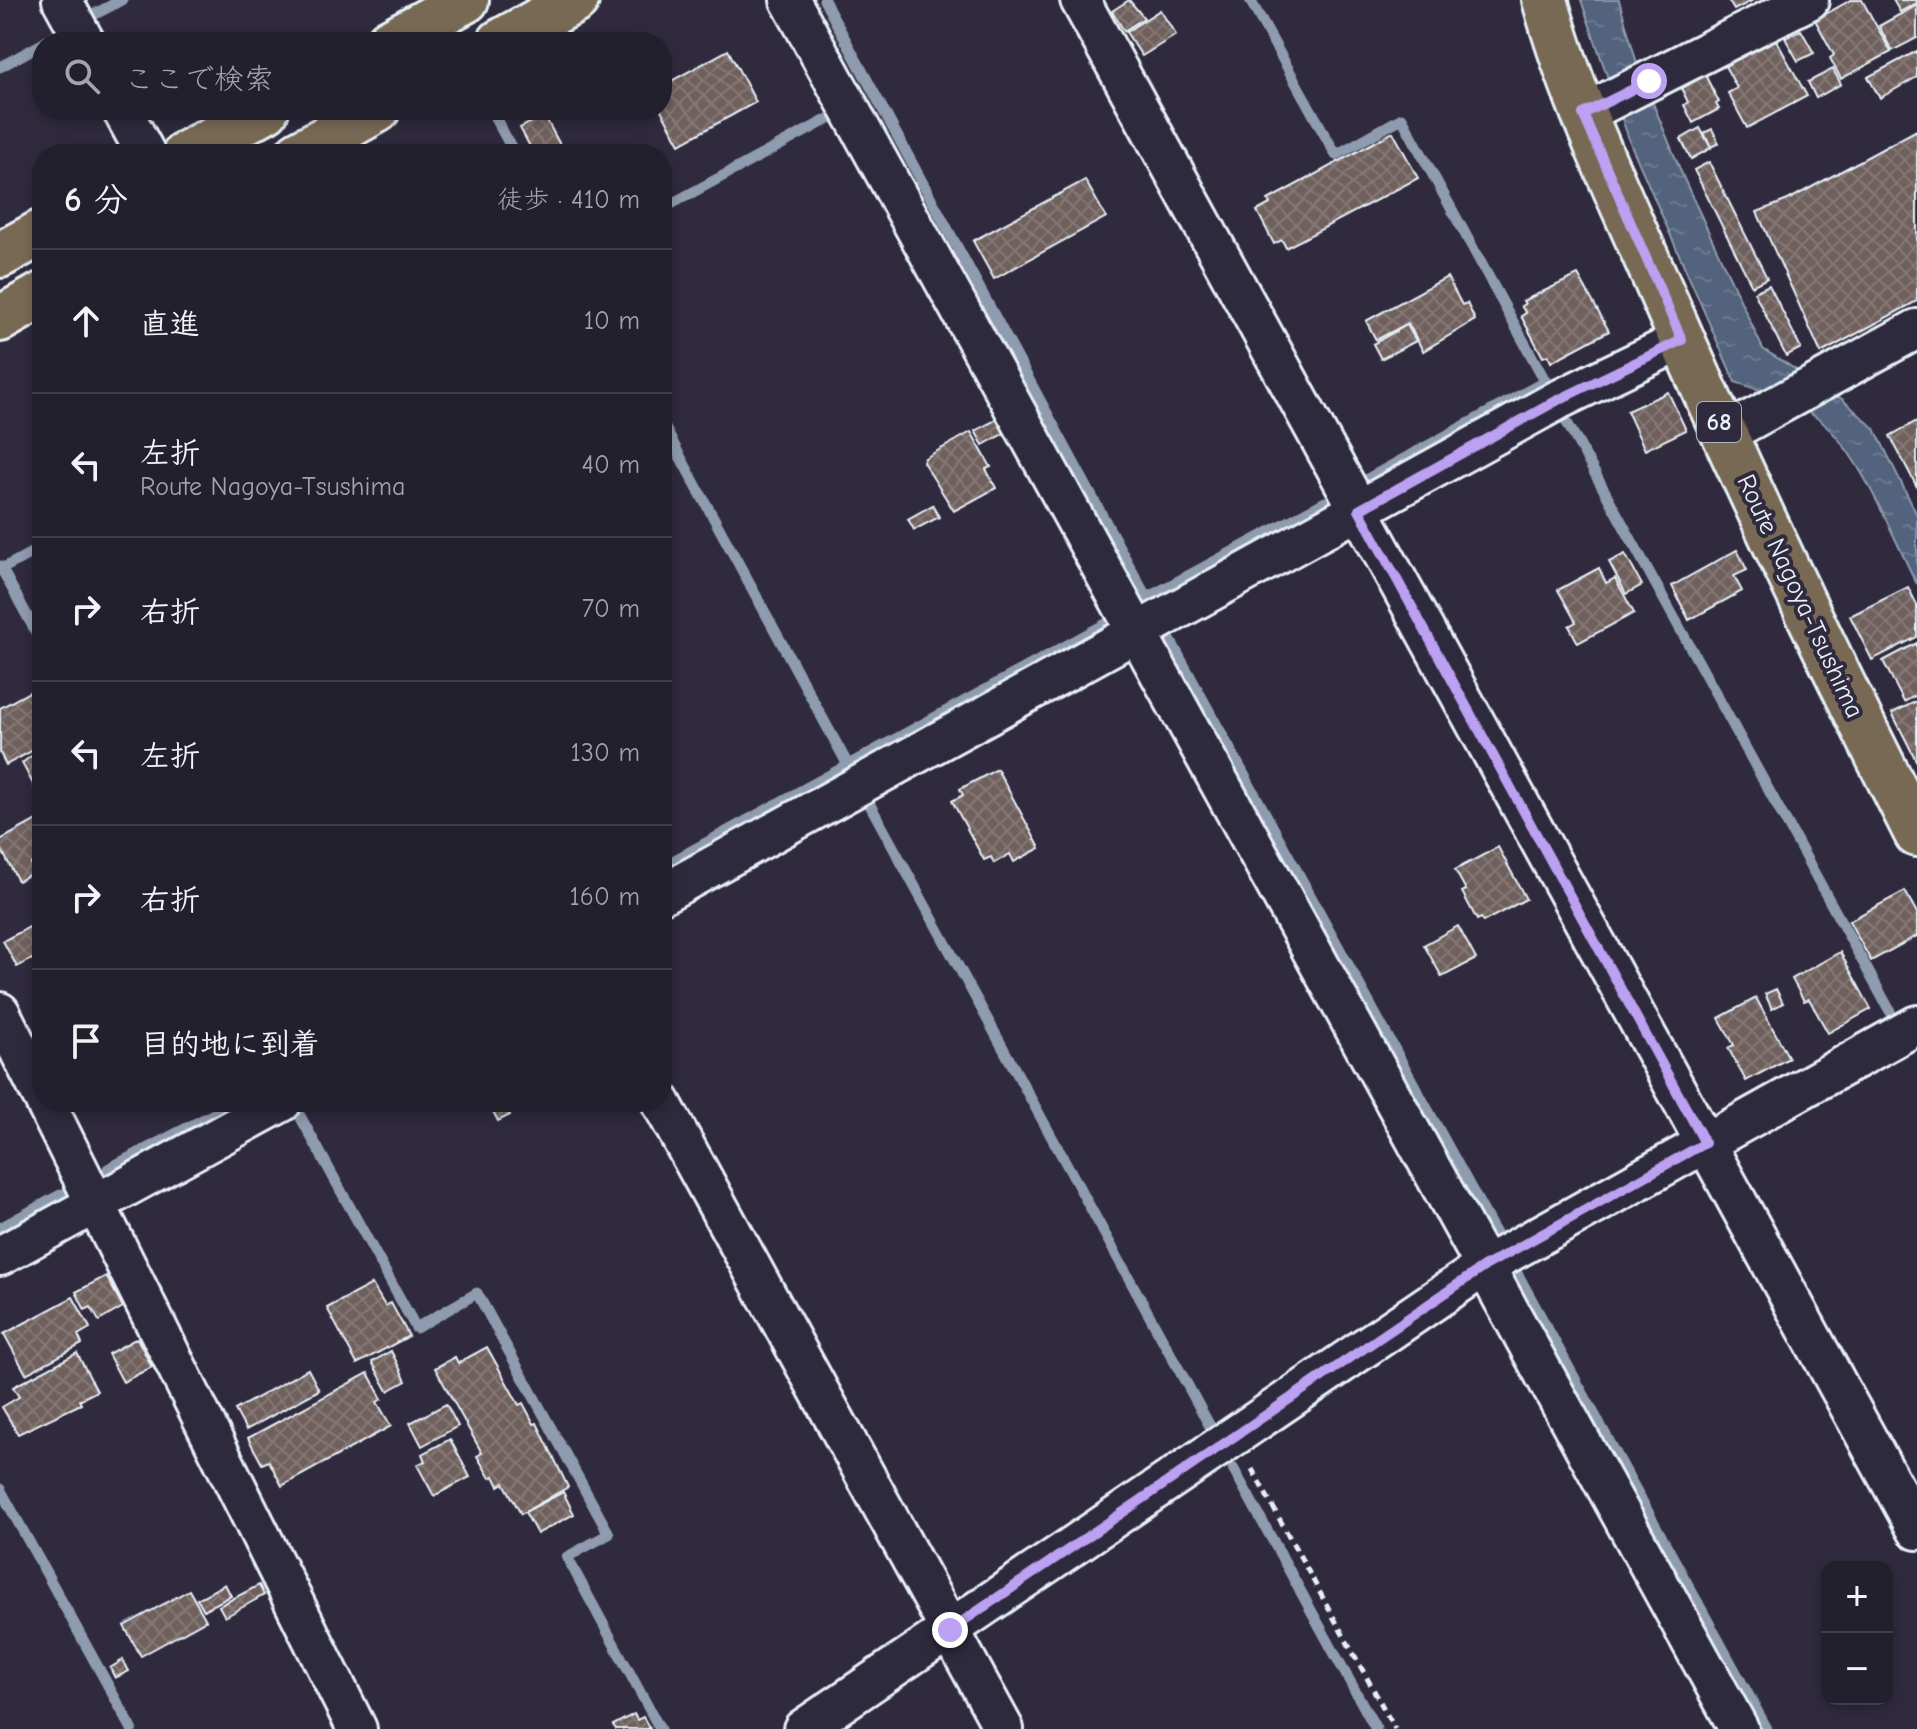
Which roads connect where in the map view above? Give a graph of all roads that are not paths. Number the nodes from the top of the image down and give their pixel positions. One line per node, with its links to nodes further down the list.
1 (62, 0): 8 (street)
2 (466, 0): 9 (main road)
3 (576, 0): 10 (main road)
4 (790, 0): 26 (street)
5 (1080, 0): 25 (street)
6 (1545, 0): 11 (main road, Route Nagoya-Tsushima / 68)
7 (1809, 0): 11 (street)
8 (80, 32)
9 (407, 32)
10 (518, 32)
11 (1597, 107): 23 (main road, Route Nagoya-Tsushima / 68)
12 (127, 120): 15 (street)
13 (248, 120): 16 (main road)
14 (359, 120): 17 (main road)
15 (141, 144)
16 (203, 144)
17 (316, 144)
18 (32, 237): 19 (main road)
19 (0, 255)
20 (32, 301): 21 (main road)
21 (0, 319)
22 (1917, 329): 24 (street)
23 (1682, 340): 24 (main road, Route Nagoya-Tsushima / 68); 25 (street)
24 (1725, 434): 27 (main road, Route Nagoya-Tsushima / 68)
25 (1359, 510): 26 (street); 35 (street)
26 (1137, 633): 28 (street); 38 (street)
27 (1917, 834)
28 (672, 889)
29 (0, 1012): 31 (street)
30 (1917, 1025): 35 (street)
31 (32, 1076)
32 (50, 1112): 36 (street)
33 (264, 1112): 36 (street)
34 (666, 1112): 40 (street)
35 (1705, 1143): 38 (street); 39 (street)
36 (96, 1204): 37 (street); 41 (street)
37 (0, 1256)
38 (1485, 1266): 40 (street); 44 (street)
39 (1917, 1530)
40 (950, 1630): 42 (street); 43 (street)
41 (357, 1729)
42 (803, 1729)
43 (1004, 1729)
44 (1739, 1729)

